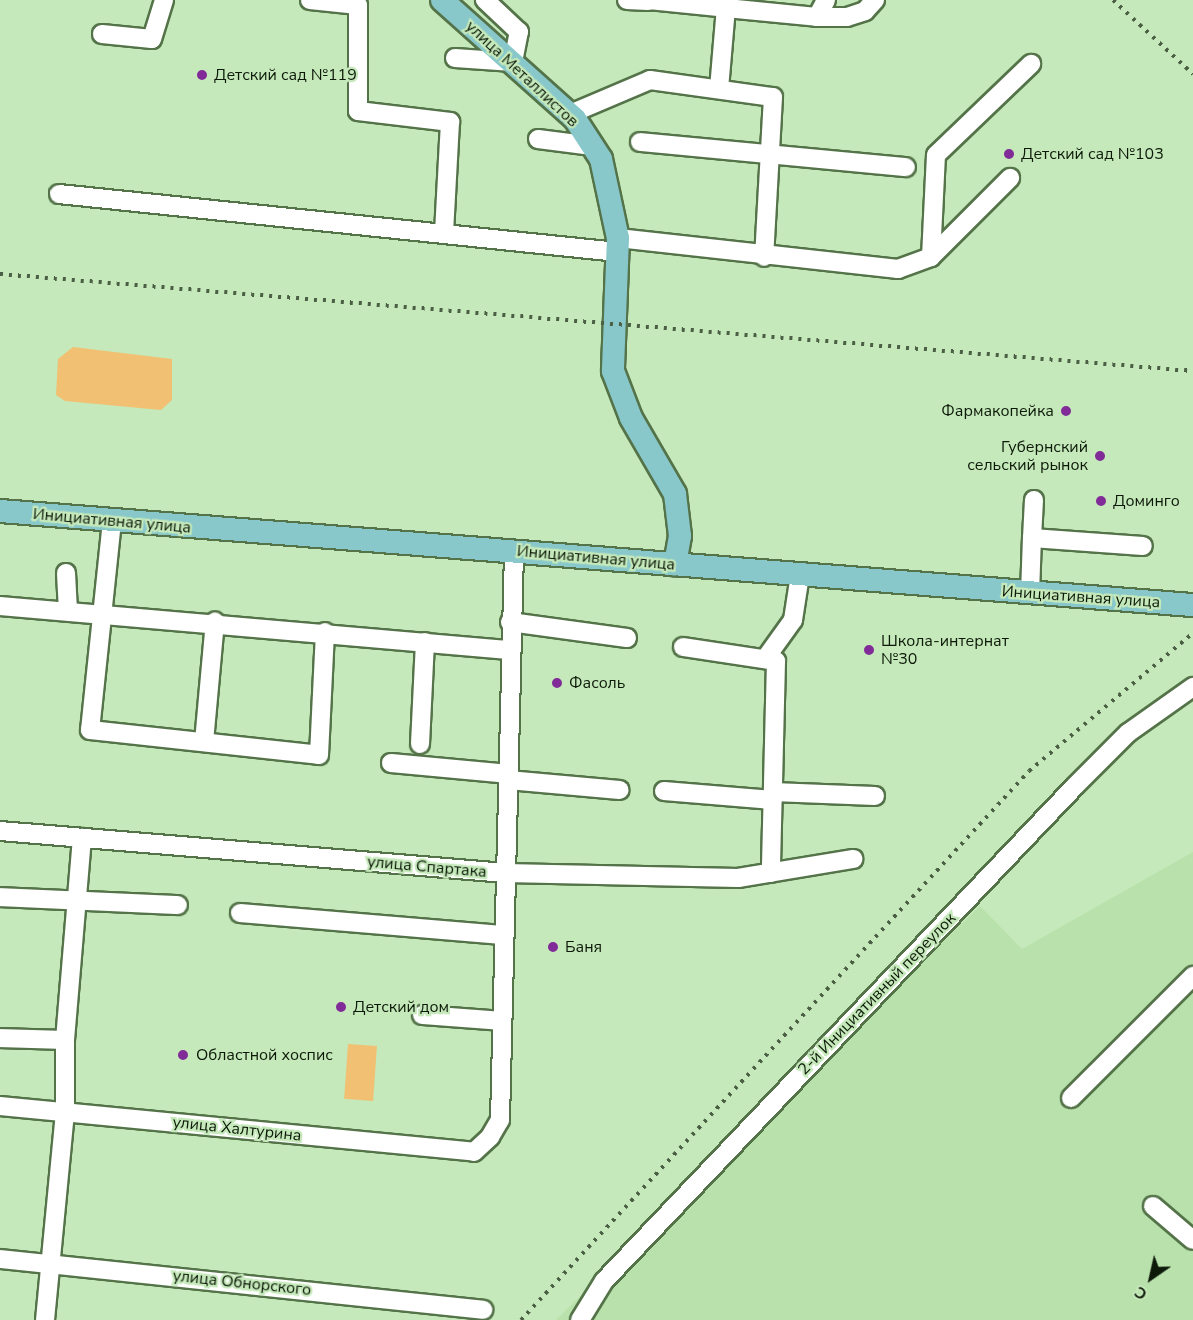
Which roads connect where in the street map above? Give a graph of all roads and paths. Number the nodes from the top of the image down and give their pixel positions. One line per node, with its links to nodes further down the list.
1 (164, 0): 12 (street)
2 (309, 0): 9 (street)
3 (442, 0): 14 (main road, улица Металлистов)
4 (485, 0): 14 (street)
5 (627, 0): 8 (street)
6 (826, 0): 11 (street)
7 (875, 0): 11 (street)
8 (649, 1): 10 (street)
9 (360, 2): 25 (street)
10 (726, 8): 11 (street); 16 (street)
11 (817, 16)
12 (102, 34)
13 (455, 58): 14 (street)
14 (513, 62): 17 (main road, улица Металлистов)
15 (1031, 64): 28 (street)
16 (719, 89): 17 (street); 21 (street)
17 (570, 114): 20 (main road, улица Металлистов)
18 (538, 139): 20 (street)
19 (640, 142): 21 (street)
20 (592, 146): 26 (main road, улица Металлистов)
21 (770, 154): 22 (street); 27 (street)
22 (906, 167)
23 (1010, 178): 28 (street)
24 (59, 194): 25 (street)
25 (444, 234): 26 (street)
26 (617, 245): 27 (street); 35 (main road, улица Металлистов)
27 (764, 257): 28 (street)
28 (932, 257)
29 (1034, 500): 32 (street)
30 (0, 511): 31 (main road, Инициативная улица)
31 (112, 521): 34 (main road, Инициативная улица); 42 (street)
32 (1032, 538): 33 (street); 38 (street)
33 (1143, 546)
34 (514, 552): 35 (main road, Инициативная улица); 44 (street)
35 (675, 565): 37 (main road, Инициативная улица)
36 (66, 573): 41 (street)
37 (800, 575): 38 (main road, Инициативная улица); 50 (street)
38 (1030, 594): 39 (main road, Инициативная улица)
39 (1193, 605)
40 (0, 606): 41 (street)
41 (68, 609): 42 (street)
42 (103, 611): 43 (street); 52 (street)
43 (215, 621): 45 (street); 52 (street)
44 (510, 622): 46 (street); 49 (street)
45 (326, 632): 47 (street); 52 (street)
46 (627, 638)
47 (424, 642): 49 (street); 53 (street)
48 (683, 647): 50 (street)
49 (508, 650): 55 (street)
50 (765, 659): 58 (street)
51 (1193, 687): 84 (street, 2-й Инициативный переулок)
52 (204, 742)
53 (420, 744)
54 (391, 763): 55 (street)
55 (508, 777): 56 (street); 63 (street)
56 (620, 790)
57 (664, 791): 58 (street)
58 (773, 796): 59 (street); 64 (street)
59 (875, 796)
60 (0, 831): 61 (street, улица Спартака)
61 (82, 838): 63 (street, улица Спартака); 65 (street)
62 (853, 859): 64 (street, улица Спартака)
63 (505, 873): 64 (street, улица Спартака); 69 (street)
64 (771, 873)
65 (75, 896): 66 (street); 67 (street); 74 (street)
66 (0, 897)
67 (178, 905)
68 (240, 913): 69 (street)
69 (502, 936): 72 (street)
70 (1193, 976): 75 (street)
71 (422, 1015): 72 (street)
72 (501, 1021): 77 (street, улица Халтурина)
73 (0, 1038): 74 (street)
74 (65, 1040): 77 (street)
75 (1071, 1098)
76 (0, 1106): 77 (street, улица Халтурина)
77 (65, 1112): 81 (street)
78 (1153, 1206): 79 (street)
79 (1193, 1240)
80 (0, 1259): 81 (street, улица Обнорского)
81 (51, 1262): 82 (street, улица Обнорского); 83 (street)
82 (483, 1310)
83 (45, 1320)
84 (580, 1320)

